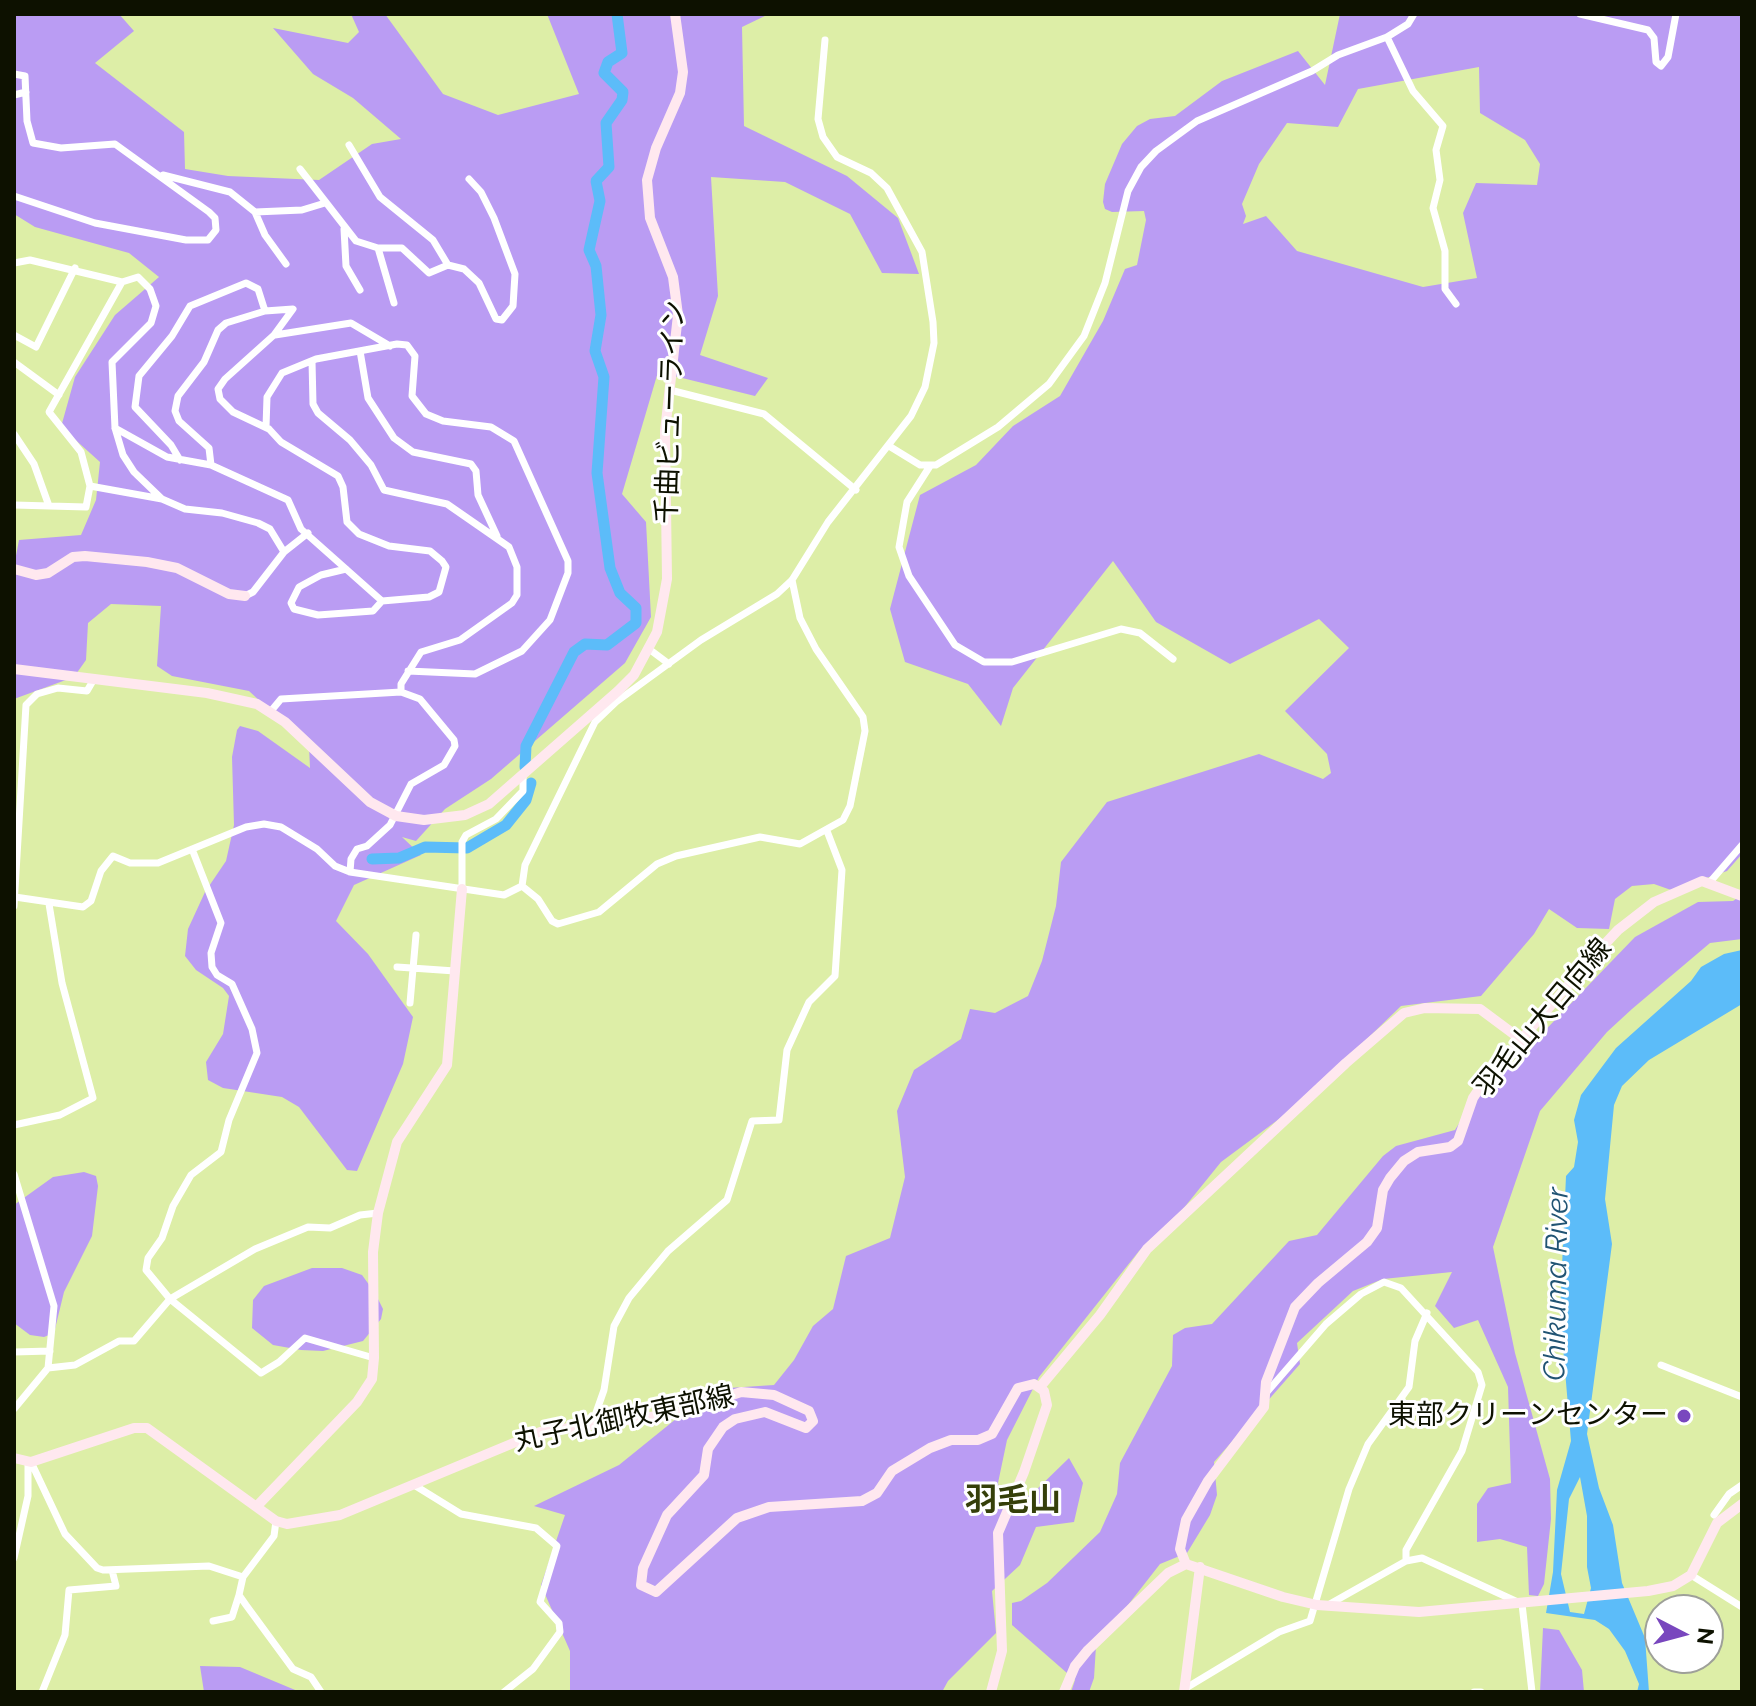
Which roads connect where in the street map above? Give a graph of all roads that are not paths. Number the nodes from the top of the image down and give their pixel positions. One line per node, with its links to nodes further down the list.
1 (675, 14): 34 (main road, 千曲ビューライン)
2 (1414, 14): 5 (street)
3 (1580, 14): 4 (street)
4 (1676, 14)
5 (1387, 37): 26 (street); 42 (street)
6 (825, 40): 39 (street)
7 (14, 74): 8 (street)
8 (26, 92): 9 (street); 12 (street)
9 (14, 95)
10 (349, 145): 21 (street)
11 (300, 169): 15 (street)
12 (161, 175): 14 (street); 16 (street)
13 (469, 179): 21 (street)
14 (14, 196)
15 (325, 203): 16 (street); 17 (street)
16 (255, 212): 20 (street)
17 (344, 229): 18 (street); 24 (street)
18 (378, 248): 21 (street); 25 (street)
19 (14, 263): 22 (street)
20 (286, 264)
21 (448, 265)
22 (75, 268): 23 (street); 28 (street)
23 (122, 282): 35 (street); 37 (street)
24 (360, 290)
25 (394, 303)
26 (1456, 304)
27 (265, 311): 29 (street); 40 (street); 41 (street)
28 (14, 335)
29 (274, 335): 30 (street); 36 (street)
30 (390, 346): 31 (street); 60 (street)
31 (360, 351): 32 (street); 49 (street)
32 (312, 361): 36 (street); 49 (street)
33 (14, 362): 35 (street)
34 (670, 390): 44 (street); 56 (main road, 千曲ビューライン)
35 (59, 395): 43 (street)
36 (266, 427): 55 (street)
37 (115, 428): 40 (street); 45 (street)
38 (14, 434): 47 (street)
39 (889, 446): 42 (street); 44 (street)
40 (180, 460): 41 (street)
41 (211, 465): 48 (street)
42 (930, 466): 57 (street)
43 (90, 486): 45 (street); 47 (street)
44 (856, 490): 53 (street)
45 (162, 499): 50 (street)
46 (14, 505): 47 (street)
47 (49, 506)
48 (308, 533): 50 (street); 52 (street)
49 (498, 538): 60 (street)
50 (284, 552): 54 (street)
51 (14, 569): 54 (main road)
52 (346, 569): 55 (street); 55 (street)
53 (792, 580): 58 (street); 66 (street)
54 (245, 596)
55 (382, 601)
56 (649, 649): 58 (street); 64 (main road, 千曲ビューライン)
57 (1173, 659)
58 (669, 664): 71 (street)
59 (14, 669): 61 (main road, 千曲ビューライン)
60 (408, 671): 62 (street)
61 (94, 679): 63 (main road, 千曲ビューライン); 74 (street)
62 (401, 692): 63 (street); 65 (street)
63 (271, 711): 65 (main road, 千曲ビューライン)
64 (523, 776): 65 (main road, 千曲ビューライン); 72 (street)
65 (396, 816): 69 (street)
66 (827, 831): 71 (street); 97 (street)
67 (1742, 845): 70 (street)
68 (192, 849): 69 (street); 75 (street); 86 (street)
69 (350, 872): 72 (street)
70 (1710, 882): 73 (main road); 82 (main road, 羽毛山大日向線)
71 (522, 886): 72 (street)
72 (462, 889): 80 (main road)
73 (1742, 896)
74 (15, 897): 75 (street); 76 (street)
75 (49, 904): 83 (street)
76 (14, 906)
77 (416, 935): 79 (street)
78 (397, 967): 79 (street)
79 (413, 968): 80 (street); 81 (street)
80 (455, 971): 85 (main road)
81 (410, 1003)
82 (1523, 1041): 93 (main road); 94 (main road, 羽毛山大日向線)
83 (14, 1125)
84 (14, 1174): 88 (street)
85 (378, 1213): 86 (street); 90 (main road)
86 (170, 1299): 90 (street); 92 (street)
87 (1427, 1313): 94 (street); 107 (street); 115 (street)
88 (50, 1351): 89 (street); 92 (street)
89 (14, 1352)
90 (374, 1358): 103 (main road)
91 (1661, 1365): 95 (street)
92 (48, 1368): 96 (street)
93 (1040, 1387): 97 (main road, 丸子北御牧東部線); 122 (main road)
94 (1266, 1394): 108 (main road, 羽毛山大日向線)
95 (1742, 1397)
96 (14, 1409)
97 (592, 1424): 100 (main road, 丸子北御牧東部線)
98 (14, 1458): 99 (main road)
99 (30, 1462): 103 (main road); 106 (street); 110 (street)
100 (414, 1485): 105 (main road, 丸子北御牧東部線); 121 (street)
101 (1742, 1485): 104 (street)
102 (1742, 1504): 111 (main road)
103 (257, 1506): 105 (main road)
104 (1714, 1515)
105 (276, 1521): 112 (street)
106 (14, 1558)
107 (1406, 1561): 114 (street); 115 (street)
108 (1186, 1564): 109 (main road); 123 (main road)
109 (1200, 1567): 115 (main road); 118 (main road)
110 (112, 1570): 112 (street); 119 (street)
111 (1691, 1575): 114 (main road); 116 (street)
112 (243, 1577): 113 (street)
113 (239, 1595): 117 (street); 120 (street)
114 (1522, 1604): 115 (main road); 126 (street)
115 (1322, 1605): 118 (street)
116 (1742, 1607)
117 (213, 1621)
118 (1185, 1690)
119 (42, 1692)
120 (321, 1692)
121 (504, 1692)
122 (991, 1692)
123 (1064, 1692)
124 (1474, 1692): 125 (street)
125 (1481, 1692)
126 (1532, 1692)

